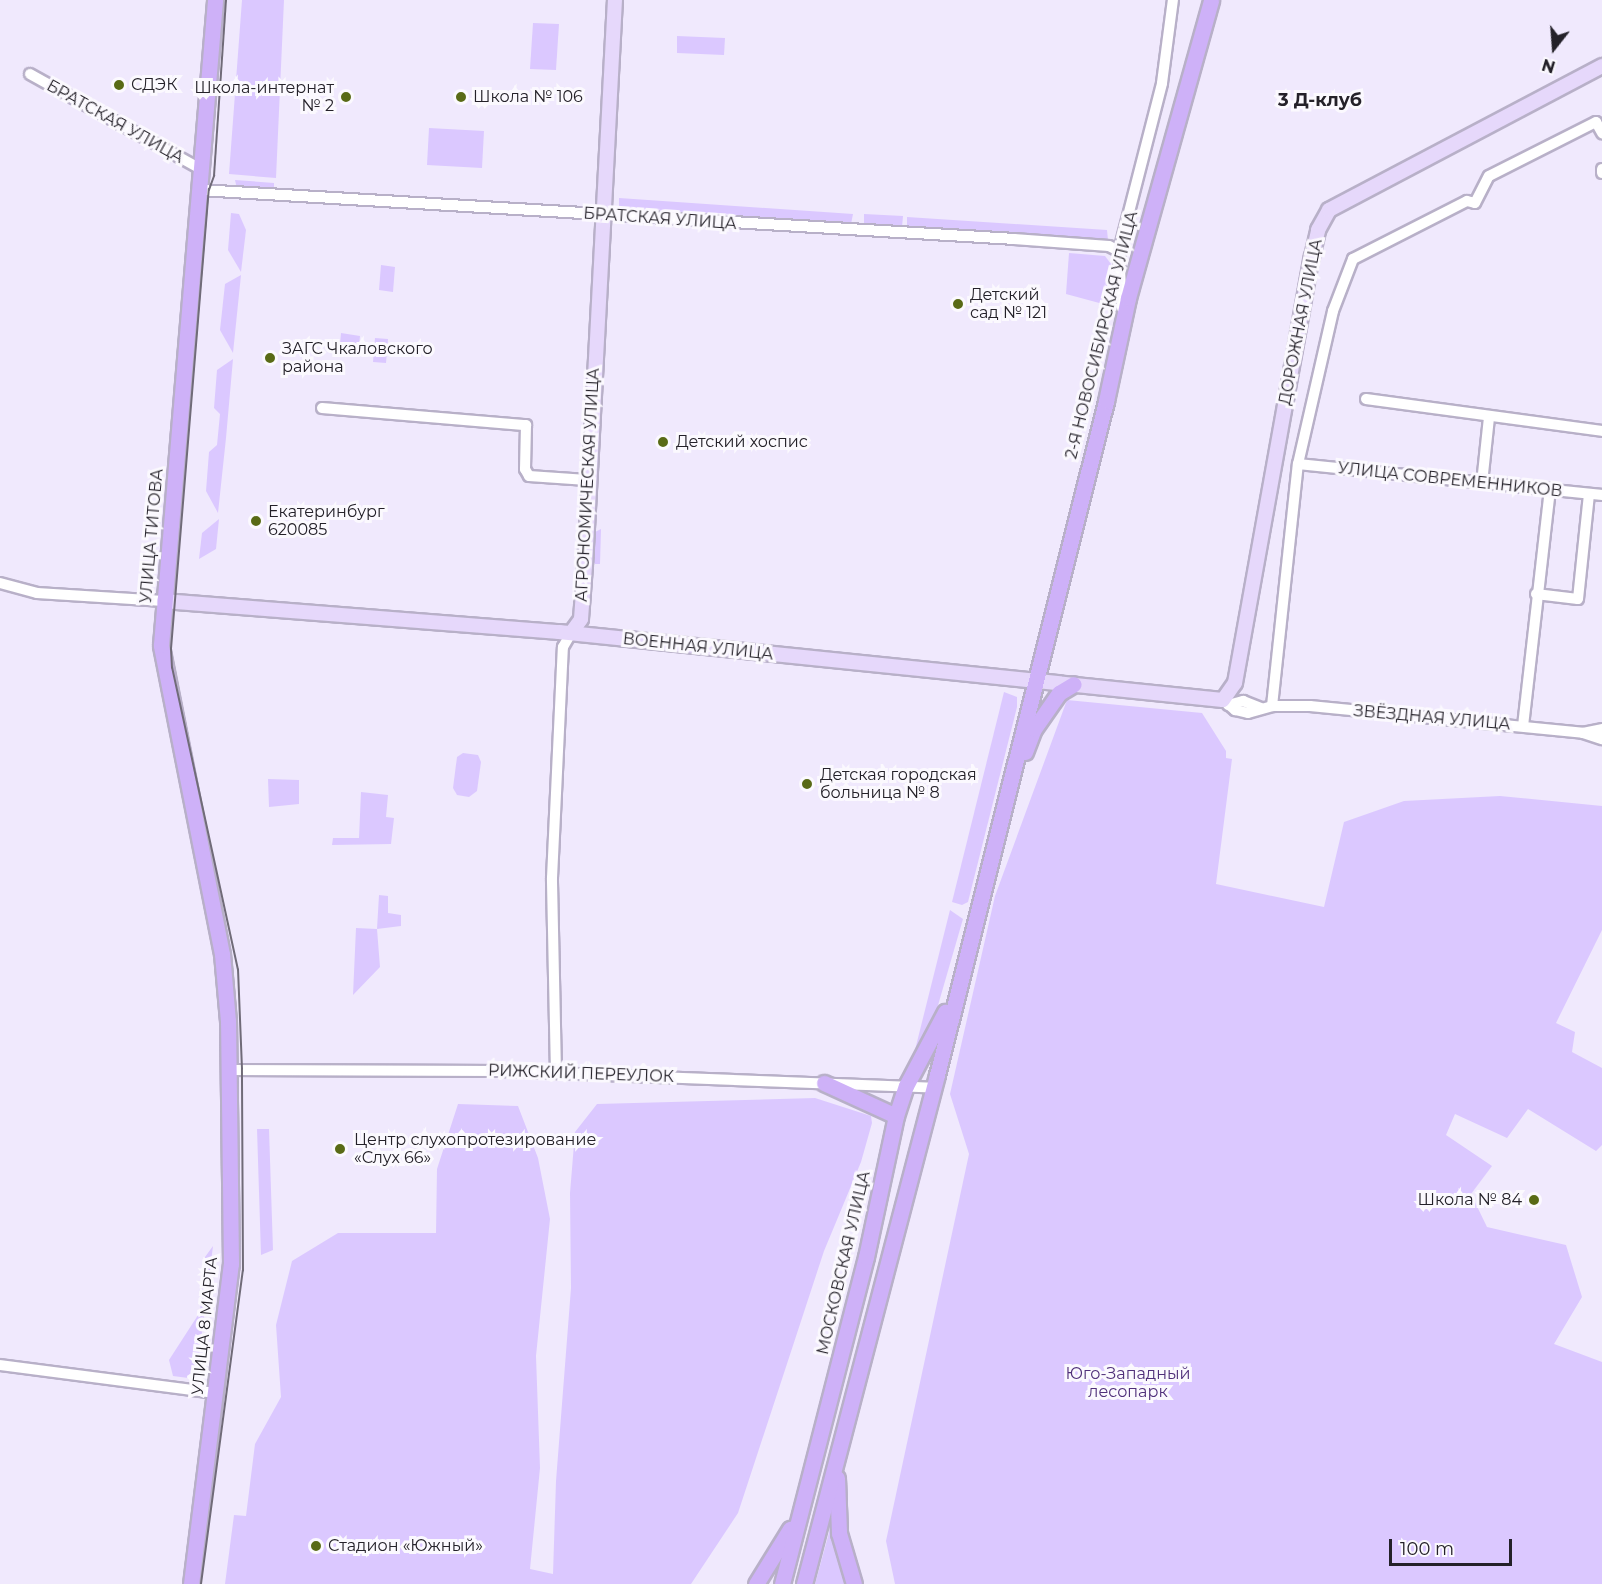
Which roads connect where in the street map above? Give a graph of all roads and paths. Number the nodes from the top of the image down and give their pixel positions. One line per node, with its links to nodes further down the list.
1 (215, 0): 8 (main road, УЛИЦА ТИТОВА)
2 (615, 0): 10 (street, АГРОНОМИЧЕСКАЯ УЛИЦА)
3 (1173, 0): 11 (street)
4 (1211, 0): 12 (main road, 2-Я НОВОСИБИРСКАЯ УЛИЦА)
5 (1602, 66): 30 (street, ДОРОЖНАЯ УЛИЦА)
6 (30, 74): 8 (street, БРАТСКАЯ УЛИЦА)
7 (1602, 133): 18 (street)
8 (201, 168): 9 (main road, УЛИЦА ТИТОВА)
9 (200, 190): 10 (street, БРАТСКАЯ УЛИЦА); 26 (main road, УЛИЦА ТИТОВА)
10 (603, 215): 11 (street, БРАТСКАЯ УЛИЦА); 19 (street, АГРОНОМИЧЕСКАЯ УЛИЦА)
11 (1120, 247): 12 (street, БРАТСКАЯ УЛИЦА); 13 (street)
12 (1139, 254): 13 (main road, 2-Я НОВОСИБИРСКАЯ УЛИЦА)
13 (1122, 320): 28 (main road, 2-Я НОВОСИБИРСКАЯ УЛИЦА)
14 (1366, 399): 16 (street)
15 (322, 408): 19 (street)
16 (1490, 418): 17 (street); 20 (street)
17 (1602, 431)
18 (1298, 464): 20 (street, УЛИЦА СОВРЕМЕННИКОВ); 32 (street)
19 (587, 480): 27 (street, АГРОНОМИЧЕСКАЯ УЛИЦА)
20 (1482, 483): 21 (street, УЛИЦА СОВРЕМЕННИКОВ)
21 (1550, 489): 22 (street, УЛИЦА СОВРЕМЕННИКОВ); 25 (street)
22 (1589, 495): 23 (street, УЛИЦА СОВРЕМЕННИКОВ); 25 (street)
23 (1602, 495)
24 (0, 583): 26 (street)
25 (1536, 594): 33 (street)
26 (165, 601): 27 (street, ВОЕННАЯ УЛИЦА); 39 (main road, УЛИЦА ТИТОВА)
27 (571, 633): 28 (street, ВОЕННАЯ УЛИЦА); 40 (street, АГРОНОМИЧЕСКАЯ УЛИЦА)
28 (1035, 680): 29 (street, ВОЕННАЯ УЛИЦА); 37 (main road, МОСКОВСКАЯ УЛИЦА)
29 (1074, 684): 30 (street, ВОЕННАЯ УЛИЦА); 37 (main road)
30 (1225, 703): 31 (street, ВОЕННАЯ УЛИЦА)
31 (1248, 707): 32 (street, ЗВЁЗДНАЯ УЛИЦА)
32 (1267, 707): 33 (street, ЗВЁЗДНАЯ УЛИЦА)
33 (1523, 726): 35 (street, ЗВЁЗДНАЯ УЛИЦА)
34 (1602, 729): 35 (street)
35 (1583, 733): 36 (street, ЗВЁЗДНАЯ УЛИЦА)
36 (1602, 739)
37 (1009, 784): 38 (main road, МОСКОВСКАЯ УЛИЦА)
38 (965, 959): 42 (main road, МОСКОВСКАЯ УЛИЦА); 43 (main road, МОСКОВСКАЯ УЛИЦА)
39 (229, 1070): 40 (street, РИЖСКИЙ ПЕРЕУЛОК); 46 (main road, УЛИЦА 8 МАРТА)
40 (556, 1073): 41 (street, РИЖСКИЙ ПЕРЕУЛОК)
41 (824, 1083): 42 (street, РИЖСКИЙ ПЕРЕУЛОК); 44 (main road)
42 (906, 1086): 43 (street, РИЖСКИЙ ПЕРЕУЛОК); 44 (main road, МОСКОВСКАЯ УЛИЦА)
43 (933, 1088): 47 (main road, МОСКОВСКАЯ УЛИЦА)
44 (896, 1116): 48 (main road, МОСКОВСКАЯ УЛИЦА)
45 (0, 1365): 46 (street)
46 (216, 1393): 49 (main road, УЛИЦА 8 МАРТА)
47 (837, 1463): 52 (main road, МОСКОВСКАЯ УЛИЦА); 53 (main road)
48 (803, 1502): 50 (main road); 51 (main road, МОСКОВСКАЯ УЛИЦА)
49 (191, 1584)
50 (756, 1584)
51 (782, 1584)
52 (804, 1584)
53 (854, 1584)

